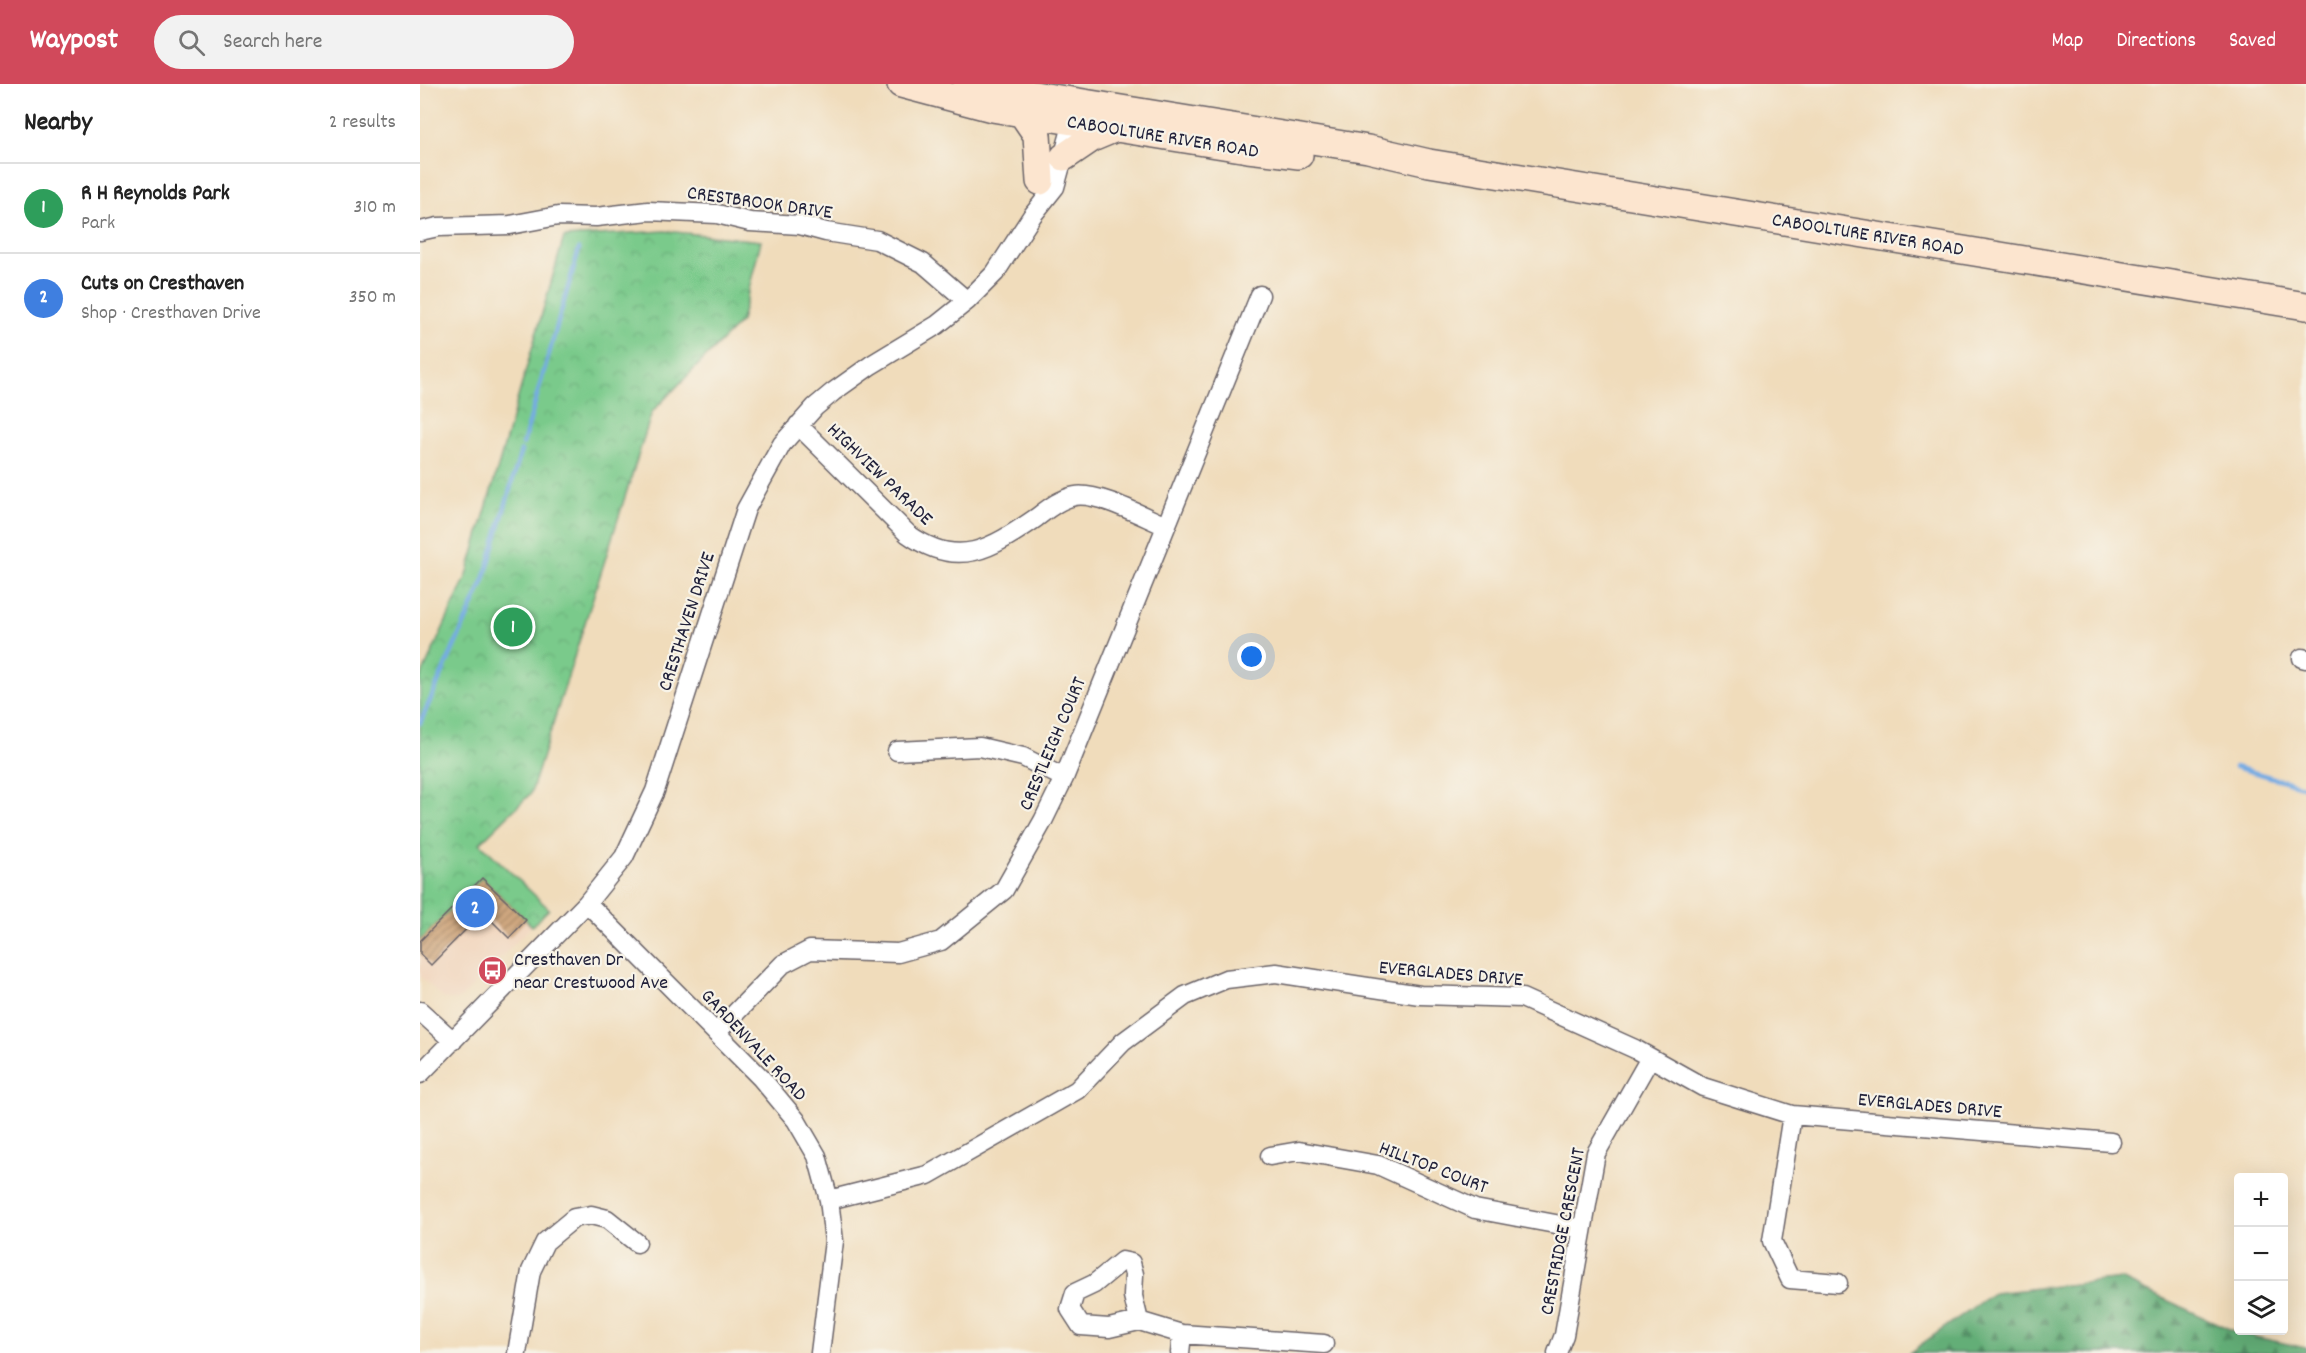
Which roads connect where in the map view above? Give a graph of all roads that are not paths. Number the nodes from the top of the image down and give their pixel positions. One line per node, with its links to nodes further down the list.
1 (901, 84): 4 (main road, CABOOLTURE RIVER ROAD)
2 (967, 84): 3 (main road, CABOOLTURE RIVER ROAD)
3 (1071, 111): 4 (main road, CABOOLTURE RIVER ROAD); 5 (main road, CABOOLTURE RIVER ROAD); 6 (street, CRESTHAVEN DRIVE); 7 (main road, CABOOLTURE RIVER ROAD); 8 (street, CRESTHAVEN DRIVE)
4 (1023, 113): 8 (main road)
5 (1116, 128): 6 (main road); 7 (main road, CABOOLTURE RIVER ROAD)
6 (1064, 157): 9 (street, CRESTHAVEN DRIVE)
7 (1429, 163): 13 (main road, CABOOLTURE RIVER ROAD)
8 (1040, 181): 9 (street, CRESTHAVEN DRIVE)
9 (1032, 216): 12 (street, CRESTHAVEN DRIVE)
10 (420, 231): 12 (street, CRESTBROOK DRIVE)
11 (1260, 295): 15 (street, CRESTLEIGH COURT)
12 (967, 301): 14 (street, CRESTHAVEN DRIVE)
13 (2305, 305)
14 (798, 425): 15 (street, HIGHVIEW PARADE); 18 (street, CRESTHAVEN DRIVE)
15 (1166, 526): 17 (street, CRESTLEIGH COURT)
16 (897, 751): 17 (street)
17 (1064, 778): 20 (street, CRESTLEIGH COURT)
18 (587, 903): 20 (street, GARDENVALE ROAD); 21 (street, CRESTHAVEN DRIVE)
19 (420, 1011): 21 (street)
20 (716, 1033): 27 (street, GARDENVALE ROAD)
21 (453, 1041): 23 (street, CRESTHAVEN DRIVE)
22 (1650, 1058): 24 (street, EVERGLADES DRIVE); 27 (street, EVERGLADES DRIVE); 28 (street, CRESTRIDGE CRESCENT)
23 (420, 1074)
24 (1792, 1115): 25 (street, EVERGLADES DRIVE); 30 (street)
25 (2111, 1142)
26 (1270, 1156): 28 (street, HILLTOP COURT)
27 (829, 1200): 35 (street, GARDENVALE ROAD)
28 (1582, 1229): 37 (street, CRESTRIDGE CRESCENT)
29 (637, 1243): 34 (street)
30 (1838, 1283)
31 (1139, 1320): 32 (street)
32 (1182, 1334): 33 (street); 36 (street)
33 (1324, 1344)
34 (517, 1353)
35 (819, 1353)
36 (1180, 1353)
37 (1557, 1353)

